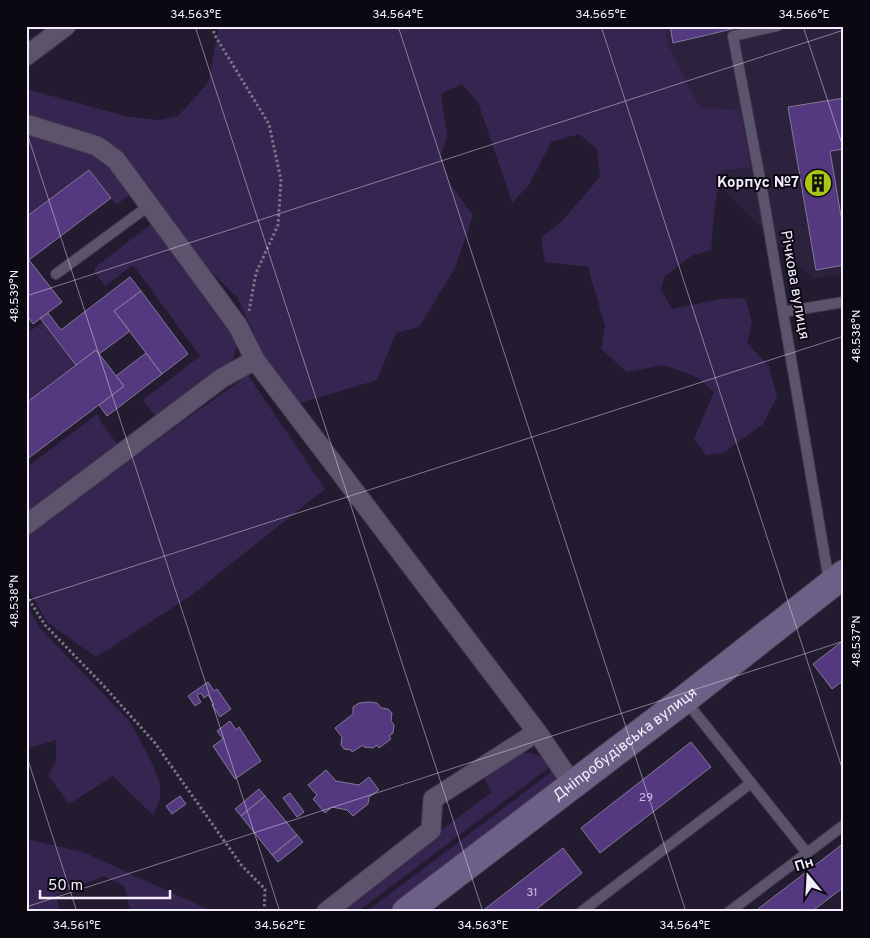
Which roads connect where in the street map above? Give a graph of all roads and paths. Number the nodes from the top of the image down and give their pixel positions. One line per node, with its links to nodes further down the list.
1 (66, 26): 4 (street)
2 (213, 26): 10 (path)
3 (777, 26): 9 (lane, Річкова вулиця)
4 (26, 56)
5 (26, 124): 6 (street)
6 (150, 205): 7 (lane); 11 (street)
7 (56, 274)
8 (844, 302): 9 (lane)
9 (783, 312): 13 (lane, Річкова вулиця)
10 (248, 314)
11 (255, 360): 12 (street); 16 (street)
12 (26, 525)
13 (837, 579): 15 (street, Дніпробудівська вулиця)
14 (26, 595): 22 (path)
15 (685, 699): 17 (lane); 18 (street, Дніпробудівська вулиця)
16 (536, 732): 18 (street); 23 (street)
17 (751, 783): 20 (lane); 24 (lane)
18 (573, 785): 21 (street, Дніпробудівська вулиця)
19 (844, 825): 20 (lane)
20 (807, 853): 25 (lane)
21 (410, 911)
22 (264, 912)
23 (326, 912)
24 (581, 912)
25 (729, 912)

